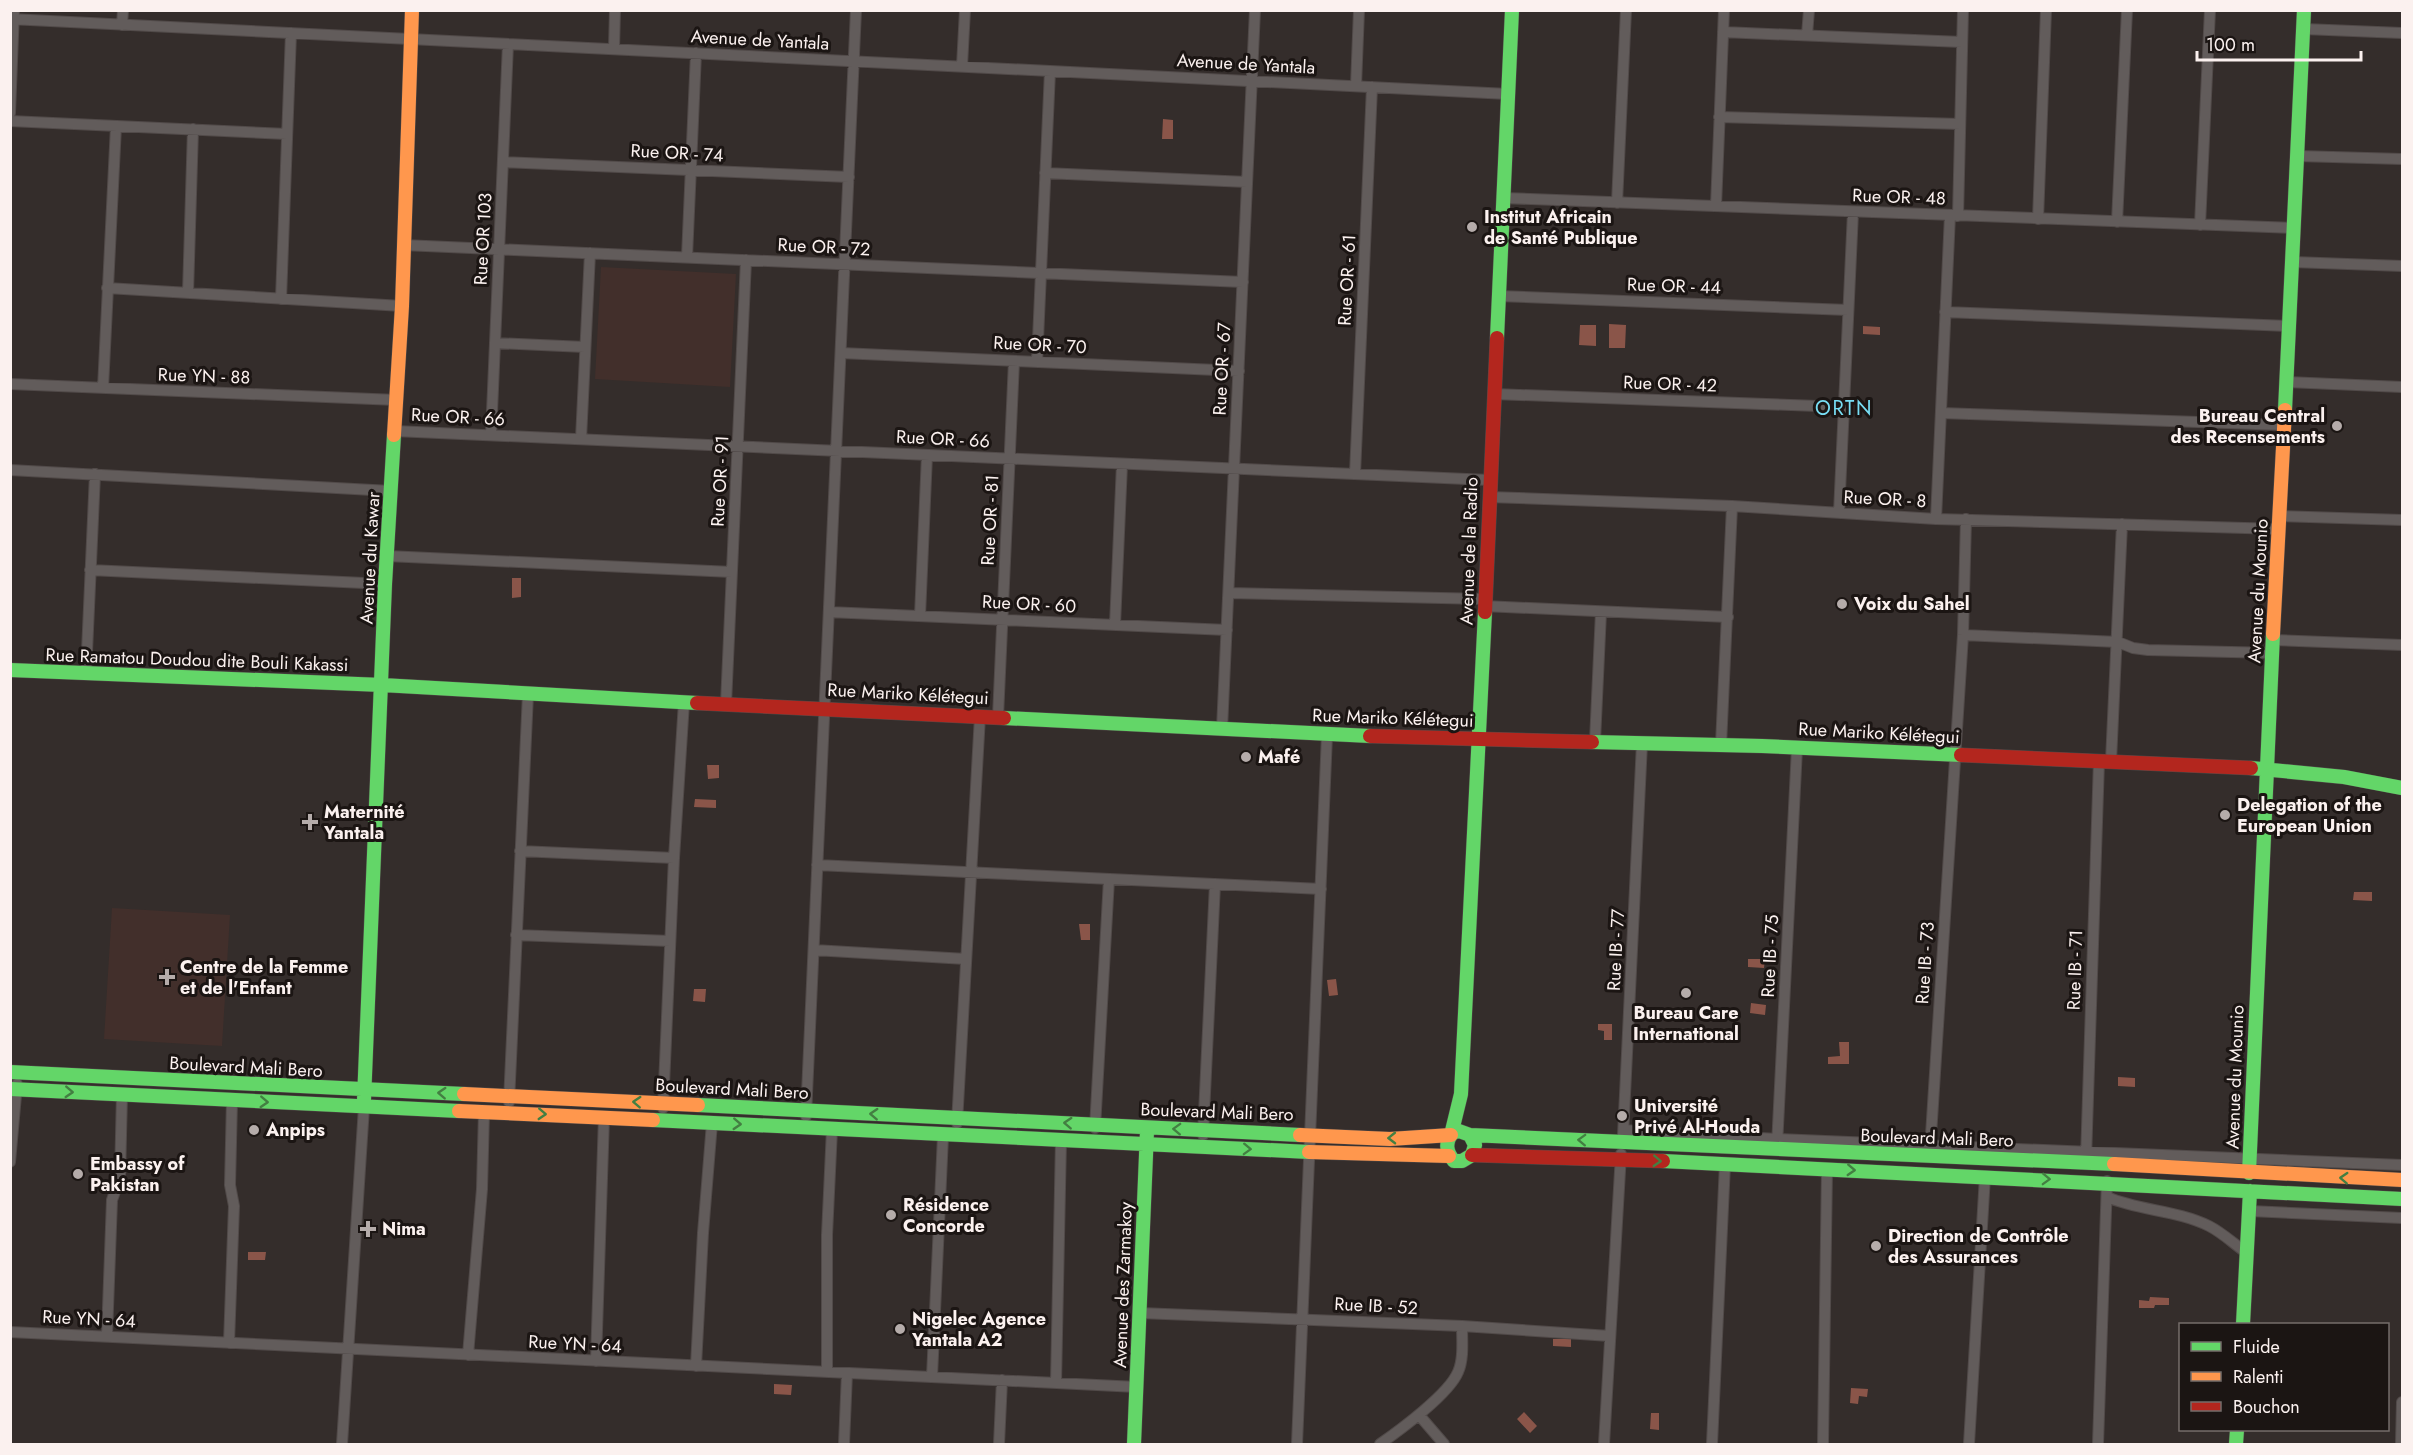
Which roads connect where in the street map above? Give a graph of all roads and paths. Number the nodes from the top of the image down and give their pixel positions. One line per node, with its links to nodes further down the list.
1 (123, 10): 18 (street)
2 (412, 10): 24 (street, Avenue du Kawar)
3 (615, 10): 27 (street)
4 (856, 10): 29 (street)
5 (964, 10): 30 (street)
6 (1255, 10): 32 (street, Rue OR - 67)
7 (1359, 10): 33 (street)
8 (1512, 10): 35 (street, Avenue de la Radio)
9 (1626, 10): 51 (street)
10 (1724, 10): 20 (street)
11 (1809, 10): 23 (street)
12 (1963, 10): 25 (street)
13 (2046, 10): 55 (street)
14 (2127, 10): 56 (street)
15 (2210, 10): 57 (street)
16 (2304, 10): 19 (street, Avenue du Mounio)
17 (13, 16): 18 (street, Avenue de Yantala); 36 (street)
18 (122, 25): 21 (street, Avenue de Yantala)
19 (2304, 29): 22 (street); 43 (street, Avenue du Mounio)
20 (1723, 32): 23 (street); 37 (street)
21 (291, 33): 24 (street, Avenue de Yantala); 42 (street)
22 (2403, 33)
23 (1807, 35): 25 (street)
24 (411, 39): 26 (street, Avenue de Yantala); 59 (street, Avenue du Kawar)
25 (1962, 42): 39 (street)
26 (508, 44): 27 (street, Avenue de Yantala); 45 (street, Rue OR 103)
27 (614, 49): 28 (street, Avenue de Yantala)
28 (696, 53): 29 (street, Avenue de Yantala); 46 (street)
29 (854, 61): 30 (street, Avenue de Yantala); 48 (street)
30 (962, 66): 31 (street, Avenue de Yantala)
31 (1050, 71): 32 (street, Avenue de Yantala); 47 (street)
32 (1252, 81): 33 (street, Avenue de Yantala); 49 (street, Rue OR - 67)
33 (1356, 86): 34 (street, Avenue de Yantala)
34 (1372, 87): 35 (street, Avenue de Yantala); 103 (street, Rue OR - 61)
35 (1508, 94): 50 (street, Avenue de la Radio)
36 (10, 114)
37 (1719, 117): 39 (street); 52 (street)
38 (10, 121): 40 (street)
39 (1960, 124): 54 (street)
40 (116, 126): 41 (street); 69 (street)
41 (193, 129): 42 (street); 70 (street)
42 (287, 134): 72 (street)
43 (2298, 156): 44 (street); 58 (street, Avenue du Mounio)
44 (2403, 159)
45 (503, 162): 46 (street, Rue OR - 74); 60 (street, Rue OR 103)
46 (690, 170): 48 (street, Rue OR - 74); 62 (street)
47 (1046, 173): 49 (street); 67 (street)
48 (849, 177): 65 (street)
49 (1247, 182): 68 (street, Rue OR - 67)
50 (1503, 198): 51 (street, Rue OR - 48); 71 (street, Avenue de la Radio)
51 (1617, 203): 52 (street, Rue OR - 48)
52 (1716, 206): 53 (street, Rue OR - 48)
53 (1852, 212): 54 (street, Rue OR - 48); 74 (street)
54 (1954, 215): 55 (street, Rue OR - 48); 75 (street)
55 (2038, 219): 56 (street, Rue OR - 48)
56 (2117, 222): 57 (street, Rue OR - 48)
57 (2200, 225): 58 (street, Rue OR - 48)
58 (2295, 228): 64 (street, Avenue du Mounio)
59 (403, 245): 60 (street, Rue OR - 72); 73 (street, Avenue du Kawar)
60 (499, 249): 61 (street, Rue OR - 72); 77 (street, Rue OR 103)
61 (590, 253): 62 (street, Rue OR - 72); 78 (street)
62 (687, 258): 63 (street, Rue OR - 72)
63 (746, 260): 65 (street, Rue OR - 72); 95 (street, Rue OR - 91)
64 (2293, 262): 66 (street); 76 (street, Avenue du Mounio)
65 (845, 264): 67 (street, Rue OR - 72); 79 (street)
66 (2403, 266)
67 (1041, 273): 68 (street, Rue OR - 72); 81 (street)
68 (1243, 282): 82 (street, Rue OR - 67)
69 (107, 288): 70 (street); 86 (street)
70 (188, 293): 72 (street)
71 (1498, 296): 74 (street, Rue OR - 44); 87 (street, Avenue de la Radio)
72 (281, 299): 73 (street)
73 (402, 306): 88 (street, Avenue du Kawar)
74 (1848, 310): 89 (street)
75 (1945, 312): 76 (street); 90 (street)
76 (2290, 326): 83 (street, Avenue du Mounio)
77 (495, 343): 78 (street); 93 (street, Rue OR 103)
78 (585, 347): 94 (street)
79 (841, 353): 80 (street, Rue OR - 70); 96 (street)
80 (1014, 361): 81 (street, Rue OR - 70); 98 (street, Rue OR - 81)
81 (1037, 362): 82 (street, Rue OR - 70)
82 (1239, 371): 100 (street, Rue OR - 67)
83 (2287, 382): 85 (street); 91 (street, Avenue du Mounio)
84 (10, 384): 86 (street, Rue YN - 88)
85 (2403, 387)
86 (102, 388): 88 (street, Rue YN - 88)
87 (1494, 394): 89 (street, Rue OR - 42); 104 (street, Avenue de la Radio)
88 (397, 400): 92 (street, Avenue du Kawar)
89 (1844, 407): 108 (street)
90 (1941, 413): 91 (street); 109 (street)
91 (2285, 425): 112 (street, Avenue du Mounio)
92 (395, 431): 93 (street, Rue OR - 66); 105 (street, Avenue du Kawar)
93 (491, 435): 94 (street, Rue OR - 66)
94 (581, 439): 95 (street, Rue OR - 66)
95 (738, 446): 96 (street, Rue OR - 66); 116 (street, Rue OR - 91)
96 (836, 451): 97 (street, Rue OR - 66); 120 (street)
97 (927, 455): 98 (street, Rue OR - 66); 122 (street)
98 (1010, 459): 99 (street, Rue OR - 66); 124 (street, Rue OR - 81)
99 (1122, 464): 100 (street, Rue OR - 66); 125 (street)
100 (1234, 468): 103 (street, Rue OR - 66); 118 (street, Rue OR - 67)
101 (10, 470): 102 (street)
102 (95, 474): 105 (street); 115 (street)
103 (1354, 474): 104 (street, Rue OR - 66)
104 (1489, 480): 106 (street, Avenue de la Radio)
105 (391, 491): 114 (street, Avenue du Kawar)
106 (1489, 497): 107 (street, Rue OR - 8); 119 (street, Avenue de la Radio)
107 (1732, 506): 108 (street, Rue OR - 8); 123 (street)
108 (1839, 513): 109 (street, Rue OR - 8)
109 (1936, 519): 110 (street, Rue OR - 8)
110 (1966, 519): 113 (street, Rue OR - 8); 127 (street, Rue IB - 73)
111 (2403, 520): 112 (street, Rue OR - 8)
112 (2279, 522): 113 (street, Rue OR - 8); 130 (street, Avenue du Mounio)
113 (2122, 524): 128 (street, Rue IB - 71)
114 (387, 556): 116 (street); 117 (street, Avenue du Kawar)
115 (90, 570): 117 (street); 132 (street)
116 (732, 572): 136 (street, Rue OR - 91)
117 (385, 584): 133 (street, Avenue du Kawar)
118 (1230, 593): 119 (street); 126 (street, Rue OR - 67)
119 (1484, 603): 121 (street); 142 (street, Avenue de la Radio)
120 (829, 612): 122 (street, Rue OR - 60); 137 (street)
121 (1601, 612): 123 (street); 143 (street)
122 (920, 616): 124 (street, Rue OR - 60)
123 (1728, 617): 145 (street)
124 (1002, 620): 125 (street, Rue OR - 60); 139 (street, Rue OR - 81)
125 (1115, 625): 126 (street, Rue OR - 60)
126 (1227, 630): 140 (street, Rue OR - 67)
127 (1962, 635): 128 (street); 147 (street, Rue IB - 73)
128 (2118, 642): 130 (street); 148 (street, Rue IB - 71)
129 (2403, 645): 130 (street)
130 (2273, 647): 149 (street, Avenue du Mounio)
131 (10, 670): 132 (street, Rue Ramatou Doudou dite Bouli Kakassi)
132 (86, 674): 133 (street, Rue Ramatou Doudou dite Bouli Kakassi)
133 (382, 685): 134 (street, Rue Mariko Kélétegui); 164 (street, Avenue du Kawar)
134 (528, 694): 135 (street, Rue Mariko Kélétegui); 151 (street)
135 (684, 702): 136 (street, Rue Mariko Kélétegui); 152 (street)
136 (726, 704): 137 (street, Rue Mariko Kélétegui)
137 (825, 708): 138 (street, Rue Mariko Kélétegui); 153 (street)
138 (980, 716): 139 (street, Rue Mariko Kélétegui); 154 (street)
139 (998, 717): 140 (street, Rue Mariko Kélétegui)
140 (1222, 729): 141 (street, Rue Mariko Kélétegui)
141 (1327, 735): 142 (street, Rue Mariko Kélétegui); 157 (street)
142 (1480, 739): 143 (street, Rue Mariko Kélétegui); 166 (street, Avenue de la Radio)
143 (1595, 741): 144 (street, Rue Mariko Kélétegui)
144 (1642, 743): 145 (street, Rue Mariko Kélétegui); 187 (street, Rue IB - 77)
145 (1721, 745): 146 (street, Rue Mariko Kélétegui)
146 (1797, 748): 147 (street, Rue Mariko Kélétegui); 190 (street, Rue IB - 75)
147 (1954, 754): 148 (street, Rue Mariko Kélétegui); 193 (street, Rue IB - 73)
148 (2105, 761): 149 (street, Rue Mariko Kélétegui); 197 (street, Rue IB - 71)
149 (2266, 769): 150 (street, Rue Mariko Kélétegui); 202 (street, Avenue du Mounio)
150 (2403, 788)
151 (520, 851): 152 (street); 158 (street)
152 (674, 858): 159 (street)
153 (818, 865): 154 (street); 160 (street)
154 (971, 872): 155 (street); 161 (street)
155 (1109, 879): 156 (street); 178 (street)
156 (1215, 884): 157 (street); 182 (street)
157 (1321, 889): 183 (street)
158 (516, 934): 159 (street); 167 (street)
159 (670, 941): 169 (street)
160 (814, 950): 161 (street); 171 (street)
161 (966, 959): 175 (street)
162 (14, 1073): 163 (street); 164 (street, Boulevard Mali Bero)
163 (14, 1089): 165 (street, Boulevard Mali Bero, one-way to 165); 199 (street)
164 (365, 1091): 167 (street, Boulevard Mali Bero, one-way to 164); 170 (street, Avenue du Kawar)
165 (122, 1094): 168 (street, Boulevard Mali Bero); 221 (street)
166 (1461, 1094): 184 (street); 185 (street)
167 (509, 1096): 169 (street, Boulevard Mali Bero, one-way to 167); 173 (street)
168 (232, 1100): 170 (street, Boulevard Mali Bero, one-way to 170); 223 (street)
169 (663, 1103): 171 (street, Boulevard Mali Bero); 176 (street)
170 (364, 1107): 172 (street, Boulevard Mali Bero); 224 (street)
171 (806, 1110): 175 (street, Boulevard Mali Bero, one-way to 171); 179 (street)
172 (484, 1112): 173 (street, Boulevard Mali Bero); 225 (street)
173 (508, 1113): 174 (street, Boulevard Mali Bero, one-way to 174)
174 (604, 1117): 176 (street, Boulevard Mali Bero); 226 (street)
175 (958, 1118): 178 (street, Boulevard Mali Bero, one-way to 175); 186 (street)
176 (662, 1121): 177 (street, Boulevard Mali Bero)
177 (712, 1123): 179 (street, Boulevard Mali Bero, one-way to 179); 227 (street)
178 (1095, 1125): 180 (street, Boulevard Mali Bero); 189 (street)
179 (805, 1128): 181 (street, Boulevard Mali Bero)
180 (1148, 1128): 182 (street, Boulevard Mali Bero, one-way to 180); 191 (street, Avenue des Zarmakoy)
181 (832, 1129): 186 (street, Boulevard Mali Bero); 228 (street)
182 (1204, 1130): 183 (street, Boulevard Mali Bero); 192 (street)
183 (1310, 1134): 184 (street, Boulevard Mali Bero, one-way to 183); 194 (street)
184 (1451, 1135): 185 (street); 195 (street)
185 (1470, 1135): 187 (street, Boulevard Mali Bero, one-way to 185); 196 (street)
186 (950, 1136): 188 (street, Boulevard Mali Bero); 230 (street)
187 (1623, 1136): 190 (street, Boulevard Mali Bero); 198 (street, Rue IB - 77)
188 (1060, 1140): 189 (street, Boulevard Mali Bero); 232 (street)
189 (1094, 1142): 191 (street, Boulevard Mali Bero)
190 (1777, 1144): 193 (street, Boulevard Mali Bero); 203 (street, Rue IB - 75)
191 (1146, 1145): 192 (street, Boulevard Mali Bero); 216 (street, Avenue des Zarmakoy)
192 (1203, 1147): 194 (street, Boulevard Mali Bero, one-way to 194)
193 (1930, 1151): 197 (street, Boulevard Mali Bero); 205 (street, Rue IB - 73)
194 (1310, 1152): 195 (street, Boulevard Mali Bero); 217 (street)
195 (1449, 1155): 196 (street)
196 (1472, 1155): 198 (street, Boulevard Mali Bero)
197 (2086, 1158): 202 (street, Boulevard Mali Bero); 207 (street, Rue IB - 71)
198 (1621, 1159): 200 (street, Boulevard Mali Bero, one-way to 200); 222 (street, Rue IB - 77)
199 (10, 1162)
200 (1725, 1164): 203 (street, Boulevard Mali Bero); 244 (street)
201 (2403, 1165): 202 (street, Boulevard Mali Bero)
202 (2249, 1166): 208 (street, Boulevard Mali Bero, one-way to 202)
203 (1775, 1167): 204 (street, Boulevard Mali Bero)
204 (1827, 1169): 205 (street, Boulevard Mali Bero, one-way to 205); 245 (street)
205 (1929, 1173): 206 (street, Boulevard Mali Bero)
206 (1985, 1176): 207 (street, Boulevard Mali Bero, one-way to 207); 246 (street)
207 (2085, 1180): 209 (street, Boulevard Mali Bero)
208 (2403, 1180)
209 (2107, 1181): 210 (street, Boulevard Mali Bero); 211 (street)
210 (2250, 1191): 212 (street, Boulevard Mali Bero); 213 (street)
211 (2107, 1197): 215 (street); 247 (street)
212 (2403, 1199)
213 (2250, 1211): 214 (street); 215 (street)
214 (2403, 1218)
215 (2247, 1253): 218 (street)
216 (1140, 1312): 217 (street, Rue IB - 52); 233 (street, Avenue des Zarmakoy)
217 (1303, 1319): 219 (street, Rue IB - 52); 240 (street)
218 (2243, 1323)
219 (1462, 1326): 222 (street, Rue IB - 52); 235 (street)
220 (10, 1332): 221 (street, Rue YN - 64)
221 (107, 1335): 223 (street, Rue YN - 64)
222 (1610, 1336): 243 (street, Rue IB - 77)
223 (230, 1343): 224 (street, Rue YN - 64)
224 (348, 1350): 225 (street, Rue YN - 64); 236 (street)
225 (468, 1355): 226 (street, Rue YN - 64)
226 (596, 1361): 227 (street, Rue YN - 64)
227 (696, 1366): 228 (street, Rue YN - 64)
228 (827, 1372): 229 (street, Rue YN - 64)
229 (847, 1373): 230 (street, Rue YN - 64); 237 (street)
230 (932, 1377): 231 (street, Rue YN - 64)
231 (1002, 1380): 232 (street, Rue YN - 64); 238 (street)
232 (1056, 1383): 233 (street, Rue YN - 64)
233 (1137, 1387): 239 (street, Avenue des Zarmakoy)
234 (2403, 1402): 248 (street)
235 (1419, 1415): 241 (street); 242 (street)
236 (342, 1444)
237 (844, 1444)
238 (999, 1444)
239 (1134, 1444)
240 (1297, 1444)
241 (1380, 1444)
242 (1444, 1444)
243 (1604, 1444)
244 (1712, 1444)
245 (1823, 1444)
246 (1969, 1444)
247 (2098, 1444)
248 (2401, 1444)

